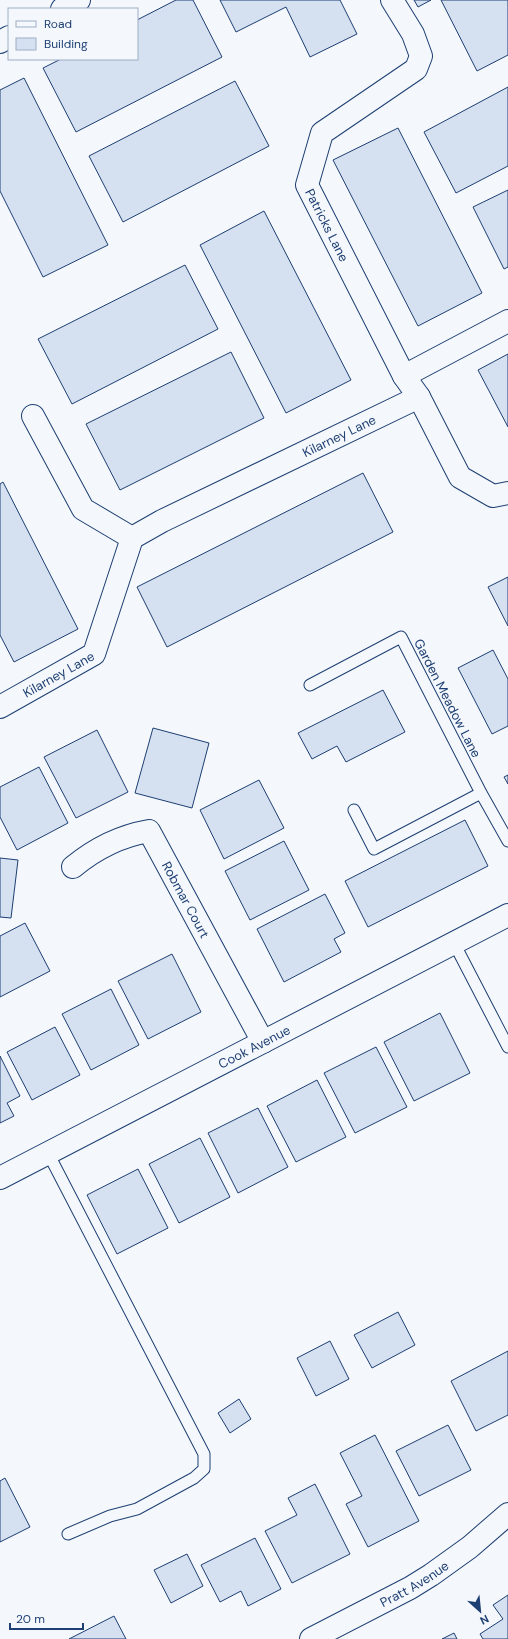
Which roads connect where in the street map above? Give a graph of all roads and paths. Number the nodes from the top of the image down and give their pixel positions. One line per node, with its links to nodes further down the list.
1 (79, 0): 3 (street)
2 (392, 0): 5 (street, Patricks Lane)
3 (64, 8)
4 (508, 321): 5 (street)
5 (404, 376): 6 (street)
6 (419, 397): 8 (street); 9 (street, Kilarney Lane)
7 (33, 416): 9 (street)
8 (508, 493)
9 (132, 538): 11 (street, Kilarney Lane)
10 (310, 685): 12 (lane, Garden Meadow Lane)
11 (0, 707)
12 (481, 793): 13 (lane); 14 (lane, Garden Meadow Lane)
13 (354, 810)
14 (508, 841)
15 (73, 867): 18 (street, Robmar Court)
16 (508, 915): 17 (street, Cook Avenue)
17 (454, 943): 18 (street, Cook Avenue); 19 (lane)
18 (263, 1042): 20 (street, Cook Avenue)
19 (508, 1047)
20 (48, 1152): 21 (street, Cook Avenue); 23 (lane)
21 (0, 1178)
22 (508, 1514): 24 (street, Pratt Avenue)
23 (68, 1534)
24 (311, 1639)

